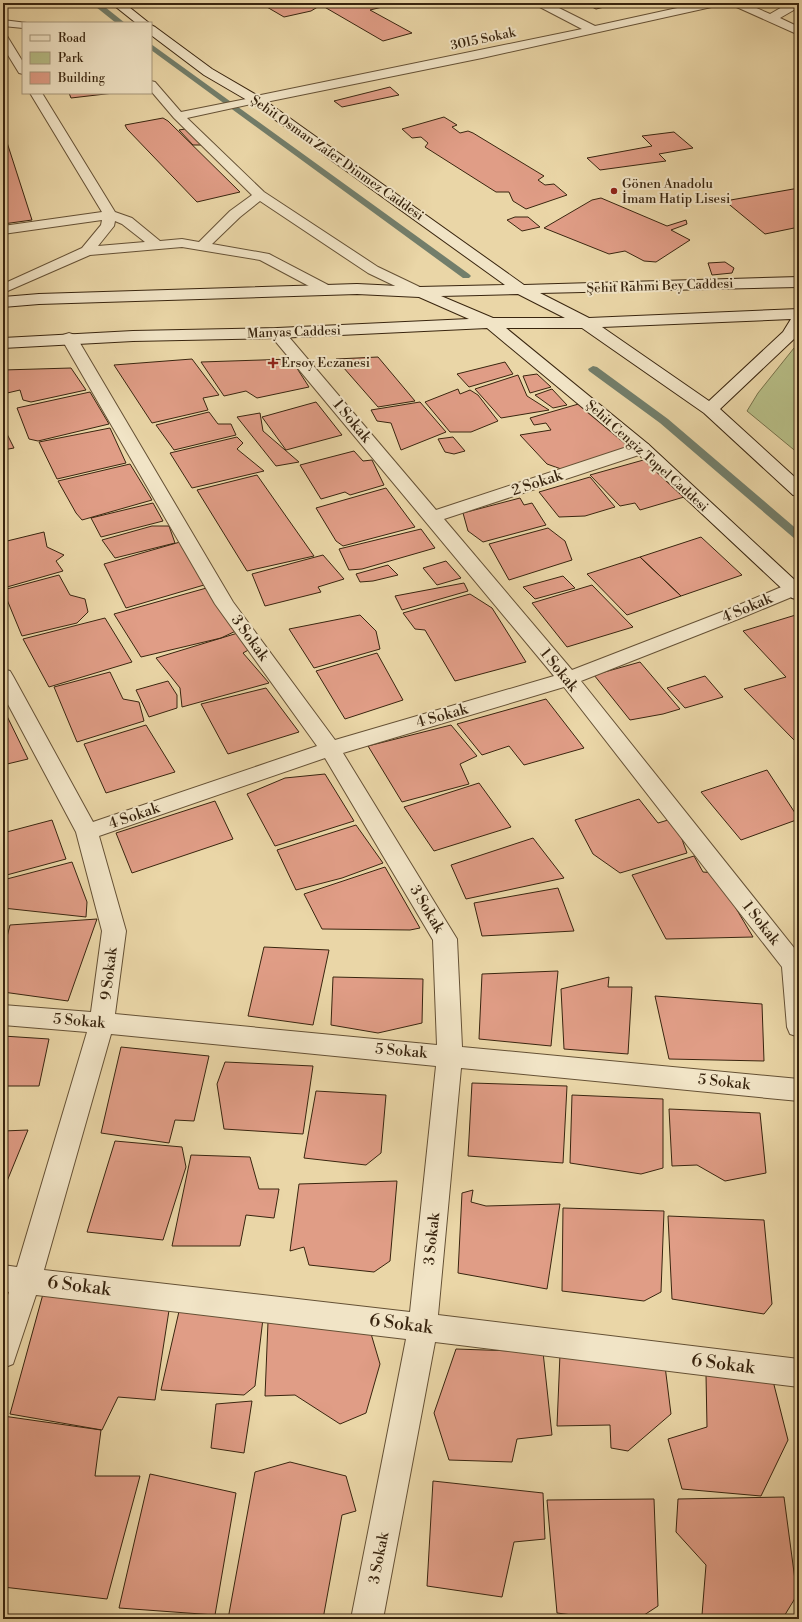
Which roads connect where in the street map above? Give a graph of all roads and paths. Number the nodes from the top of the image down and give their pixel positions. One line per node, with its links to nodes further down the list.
1 (117, 3): 7 (street)
2 (540, 3): 10 (street)
3 (716, 3): 10 (street, 3015 Sokak)
4 (736, 3): 6 (street)
5 (797, 3): 6 (street)
6 (772, 18): 12 (street)
7 (142, 22)
8 (3, 24): 9 (lane)
9 (22, 25)
10 (592, 29): 17 (street, 3015 Sokak)
11 (152, 30): 17 (street, Şehit Osman Zafer Dinmez Caddesi)
12 (799, 31)
13 (3, 38): 14 (lane)
14 (22, 69)
15 (152, 85): 18 (lane)
16 (37, 94): 20 (lane)
17 (256, 100): 18 (lane); 28 (street, Şehit Osman Zafer Dinmez Caddesi)
18 (178, 116): 19 (lane)
19 (260, 195): 23 (lane); 29 (lane)
20 (110, 214): 21 (lane); 22 (lane); 24 (lane)
21 (3, 230)
22 (157, 245): 23 (lane); 24 (lane)
23 (202, 247): 27 (lane)
24 (87, 251): 26 (lane)
25 (799, 282): 28 (street, Şehit Rahmi Bey Caddesi)
26 (3, 290)
27 (327, 290): 29 (street); 30 (street)
28 (522, 290): 29 (street); 34 (street, Şehit Osman Zafer Dinmez Caddesi)
29 (419, 292): 33 (street)
30 (3, 302)
31 (799, 314): 34 (street)
32 (799, 318): 38 (street)
33 (491, 323): 34 (street, Manyas Caddesi); 35 (street, Manyas Caddesi); 39 (street, Şehit Cengiz Topel Caddesi)
34 (586, 323): 38 (street)
35 (277, 333): 36 (street, Manyas Caddesi); 41 (street, 1 Sokak)
36 (69, 338): 37 (street, Manyas Caddesi); 45 (street, 3 Sokak)
37 (3, 343)
38 (710, 408): 40 (street)
39 (642, 448): 41 (street, 2 Sokak); 42 (street, Şehit Cengiz Topel Caddesi)
40 (799, 491)
41 (433, 517): 44 (street, 1 Sokak)
42 (796, 591): 44 (street, 4 Sokak)
43 (3, 676): 46 (street, 9 Sokak)
44 (568, 679): 45 (street, 4 Sokak); 49 (street, 1 Sokak)
45 (330, 749): 46 (street, 4 Sokak); 50 (street, 3 Sokak)
46 (87, 832): 48 (street, 9 Sokak)
47 (3, 1015): 48 (street, 5 Sokak)
48 (102, 1023): 50 (street, 5 Sokak); 52 (street, 9 Sokak)
49 (799, 1027)
50 (450, 1056): 51 (street, 5 Sokak); 53 (street, 3 Sokak)
51 (799, 1090)
52 (15, 1279): 53 (street, 6 Sokak); 54 (street, 9 Sokak)
53 (423, 1327): 55 (street, 6 Sokak); 56 (street, 3 Sokak)
54 (3, 1354)
55 (799, 1373)
56 (367, 1619)

